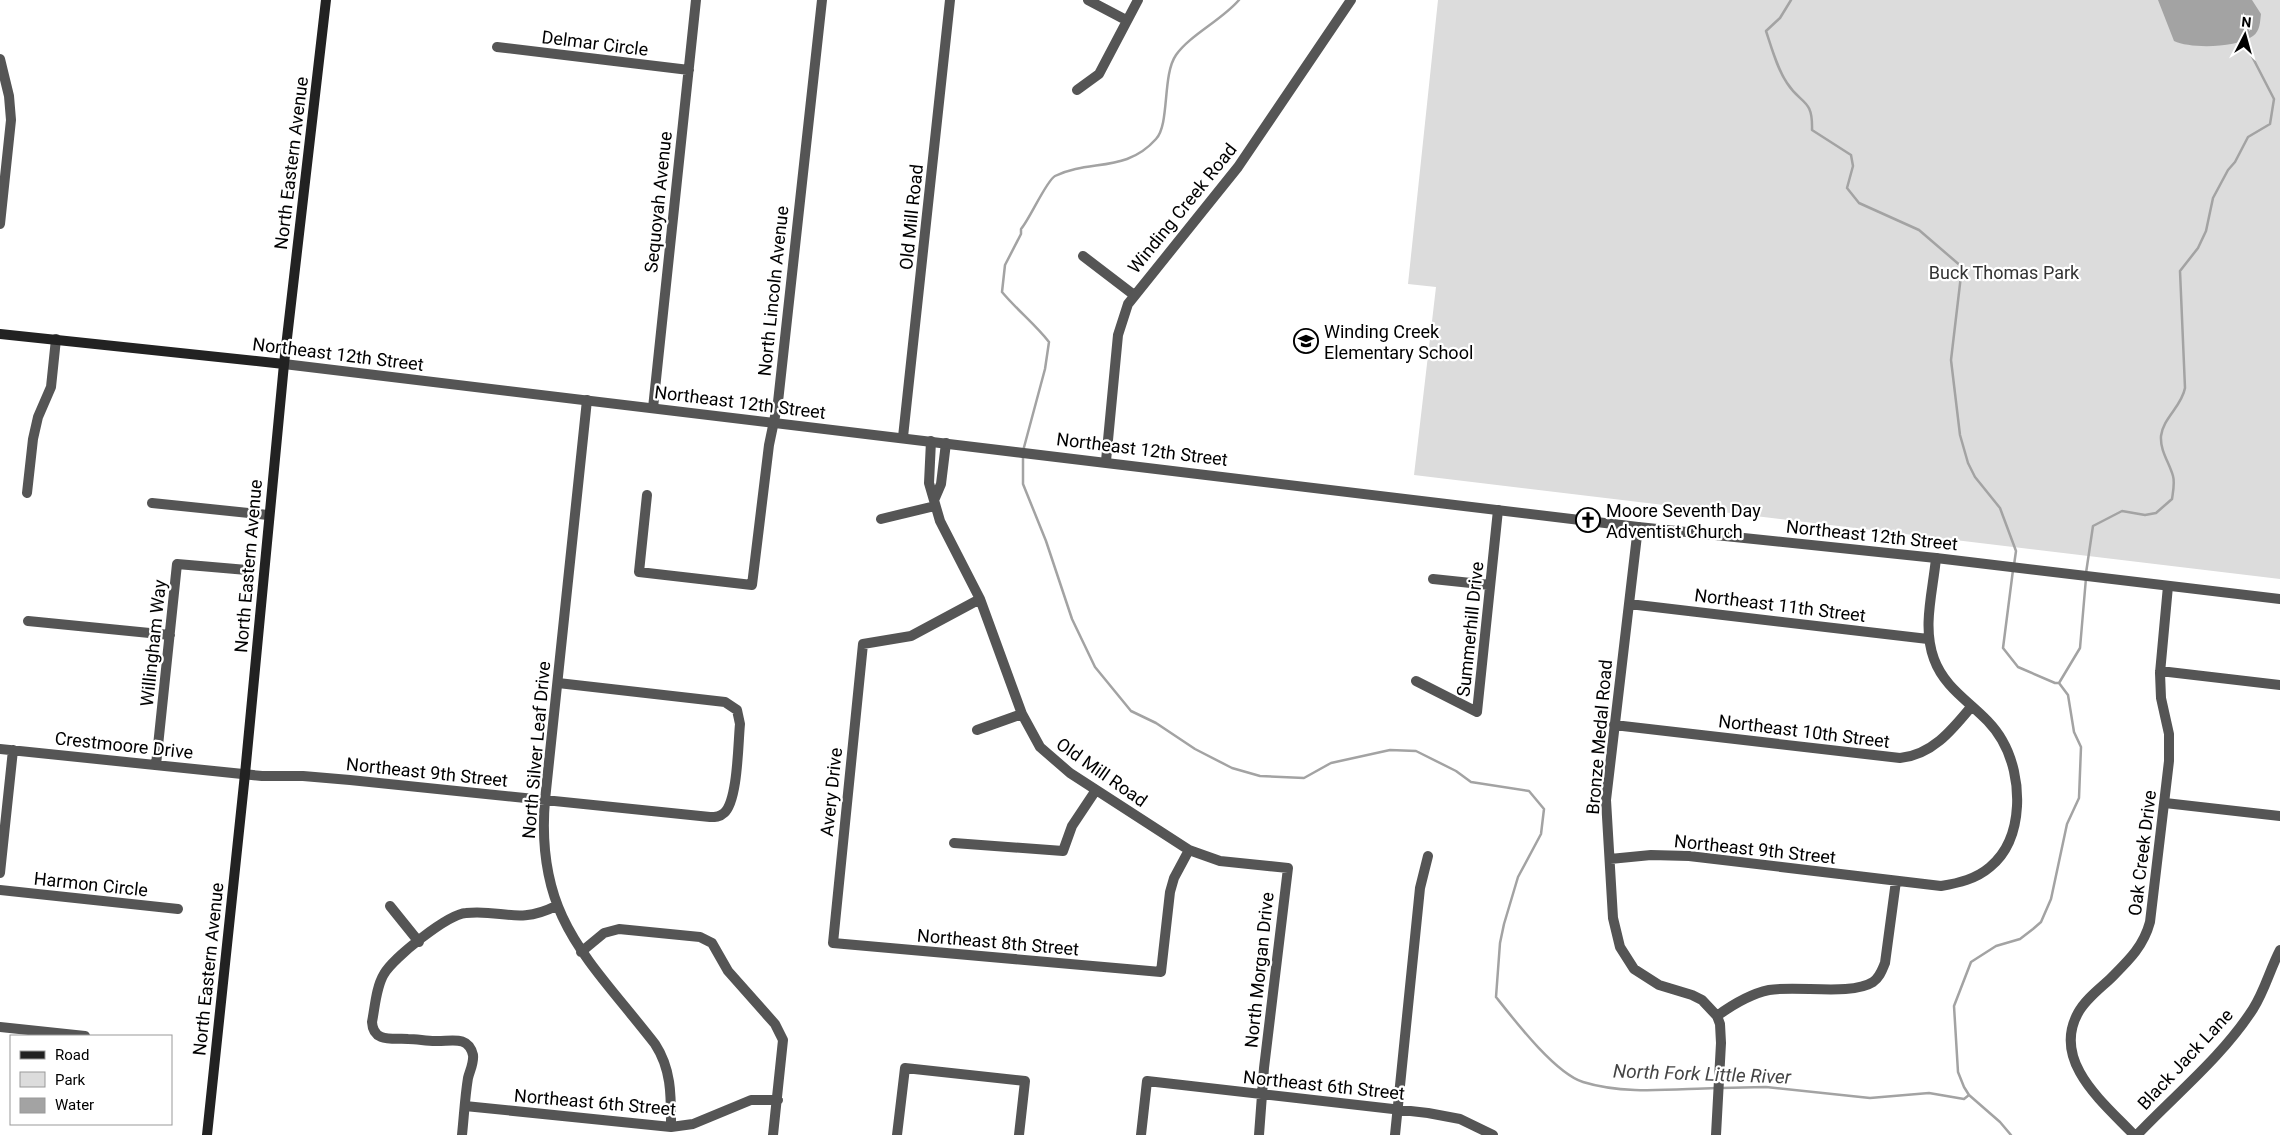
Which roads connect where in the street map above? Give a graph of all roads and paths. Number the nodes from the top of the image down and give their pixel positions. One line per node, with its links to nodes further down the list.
1 (326, 0): 18 (main road, North Eastern Avenue)
2 (696, 0): 11 (street, Sequoyah Avenue)
3 (822, 0): 21 (street, North Lincoln Avenue)
4 (950, 0): 22 (street, Old Mill Road)
5 (1088, 0): 8 (street)
6 (1138, 0): 8 (street)
7 (1352, 0): 15 (street, Winding Creek Road)
8 (1126, 20): 12 (street)
9 (497, 47): 11 (street, Delmar Circle)
10 (0, 59): 13 (street)
11 (689, 70): 20 (street, Sequoyah Avenue)
12 (1077, 90)
13 (0, 224)
14 (1083, 256): 15 (street)
15 (1134, 295): 25 (street, Winding Creek Road)
16 (0, 334): 17 (main road, Northeast 12th Street)
17 (56, 339): 18 (main road, Northeast 12th Street); 26 (street)
18 (284, 364): 19 (street, Northeast 12th Street); 31 (main road, North Eastern Avenue)
19 (587, 400): 20 (street, Northeast 12th Street); 47 (street, North Silver Leaf Drive)
20 (653, 408): 21 (street, Northeast 12th Street)
21 (774, 423): 22 (street, Northeast 12th Street); 27 (street, North Lincoln Avenue)
22 (903, 437): 23 (street, Northeast 12th Street)
23 (931, 441): 24 (street, Northeast 12th Street); 28 (street, Old Mill Road)
24 (946, 443): 25 (street, Northeast 12th Street); 28 (street)
25 (1106, 461): 30 (street, Northeast 12th Street)
26 (27, 492)
27 (647, 495)
28 (935, 502): 32 (street); 39 (street, Old Mill Road)
29 (152, 503): 31 (street)
30 (1498, 510): 33 (street, Northeast 12th Street); 37 (street, Summerhill Drive)
31 (268, 516): 56 (main road, North Eastern Avenue)
32 (880, 518)
33 (1638, 527): 34 (street, Northeast 12th Street); 41 (street, Bronze Medal Road)
34 (1936, 558): 38 (street, Northeast 12th Street); 44 (street)
35 (247, 570): 43 (street, Willingham Way)
36 (1433, 579): 37 (street)
37 (1490, 585): 46 (street, Summerhill Drive)
38 (2168, 586): 40 (street, Northeast 12th Street); 45 (street, Oak Creek Drive)
39 (980, 599): 50 (street, Old Mill Road); 73 (street, Avery Drive)
40 (2280, 599)
41 (1629, 604): 44 (street, Northeast 11th Street); 51 (street, Bronze Medal Road)
42 (28, 621): 43 (street)
43 (170, 635): 55 (street, Willingham Way)
44 (1928, 639): 49 (street, Northeast 9th Street)
45 (2160, 671): 48 (street); 59 (street, Oak Creek Drive)
46 (1416, 681)
47 (558, 683): 58 (street, North Silver Leaf Drive); 58 (street, Northeast 9th Street)
48 (2280, 685)
49 (1971, 707): 51 (street, Northeast 10th Street); 67 (street, Northeast 9th Street)
50 (1022, 714): 52 (street); 57 (street, Old Mill Road)
51 (1614, 726): 64 (street, Bronze Medal Road)
52 (977, 730)
53 (0, 748): 54 (street, Crestmoore Drive)
54 (13, 750): 55 (street, Crestmoore Drive); 66 (street)
55 (156, 765): 56 (street, Crestmoore Drive)
56 (245, 774): 58 (street, Northeast 9th Street); 84 (main road, North Eastern Avenue)
57 (1096, 790): 61 (street); 62 (street, Old Mill Road)
58 (545, 800): 70 (street, North Silver Leaf Drive)
59 (2165, 803): 60 (street); 94 (street, Oak Creek Drive)
60 (2280, 816)
61 (954, 843)
62 (1189, 850): 65 (street, Old Mill Road); 73 (street, Northeast 8th Street)
63 (1428, 856): 82 (street)
64 (1610, 859): 67 (street, Northeast 9th Street); 76 (street, Bronze Medal Road)
65 (1288, 868): 79 (street, North Morgan Drive)
66 (0, 873)
67 (1896, 881): 76 (street)
68 (0, 890): 71 (street, Harmon Circle)
69 (390, 906): 72 (street)
70 (556, 906): 72 (street); 75 (street, North Silver Leaf Drive)
71 (178, 910)
72 (419, 942): 81 (street)
73 (833, 943)
74 (2280, 950): 94 (street, Black Jack Lane)
75 (581, 952): 80 (street); 83 (street, North Silver Leaf Drive)
76 (1717, 1016): 93 (street)
77 (0, 1027): 78 (street)
78 (76, 1035)
79 (1263, 1095): 82 (street, Northeast 6th Street); 89 (street, Northeast 6th Street); 90 (street, North Morgan Drive)
80 (778, 1100): 83 (street, Northeast 6th Street); 86 (street)
81 (465, 1106): 83 (street, Northeast 6th Street); 85 (street)
82 (1397, 1110): 91 (street); 92 (street, Northeast 6th Street)
83 (671, 1127)
84 (207, 1135)
85 (462, 1135)
86 (773, 1135)
87 (897, 1135): 88 (street)
88 (1019, 1135)
89 (1140, 1135)
90 (1259, 1135)
91 (1395, 1135)
92 (1493, 1135)
93 (1716, 1135)
94 (2135, 1135)

